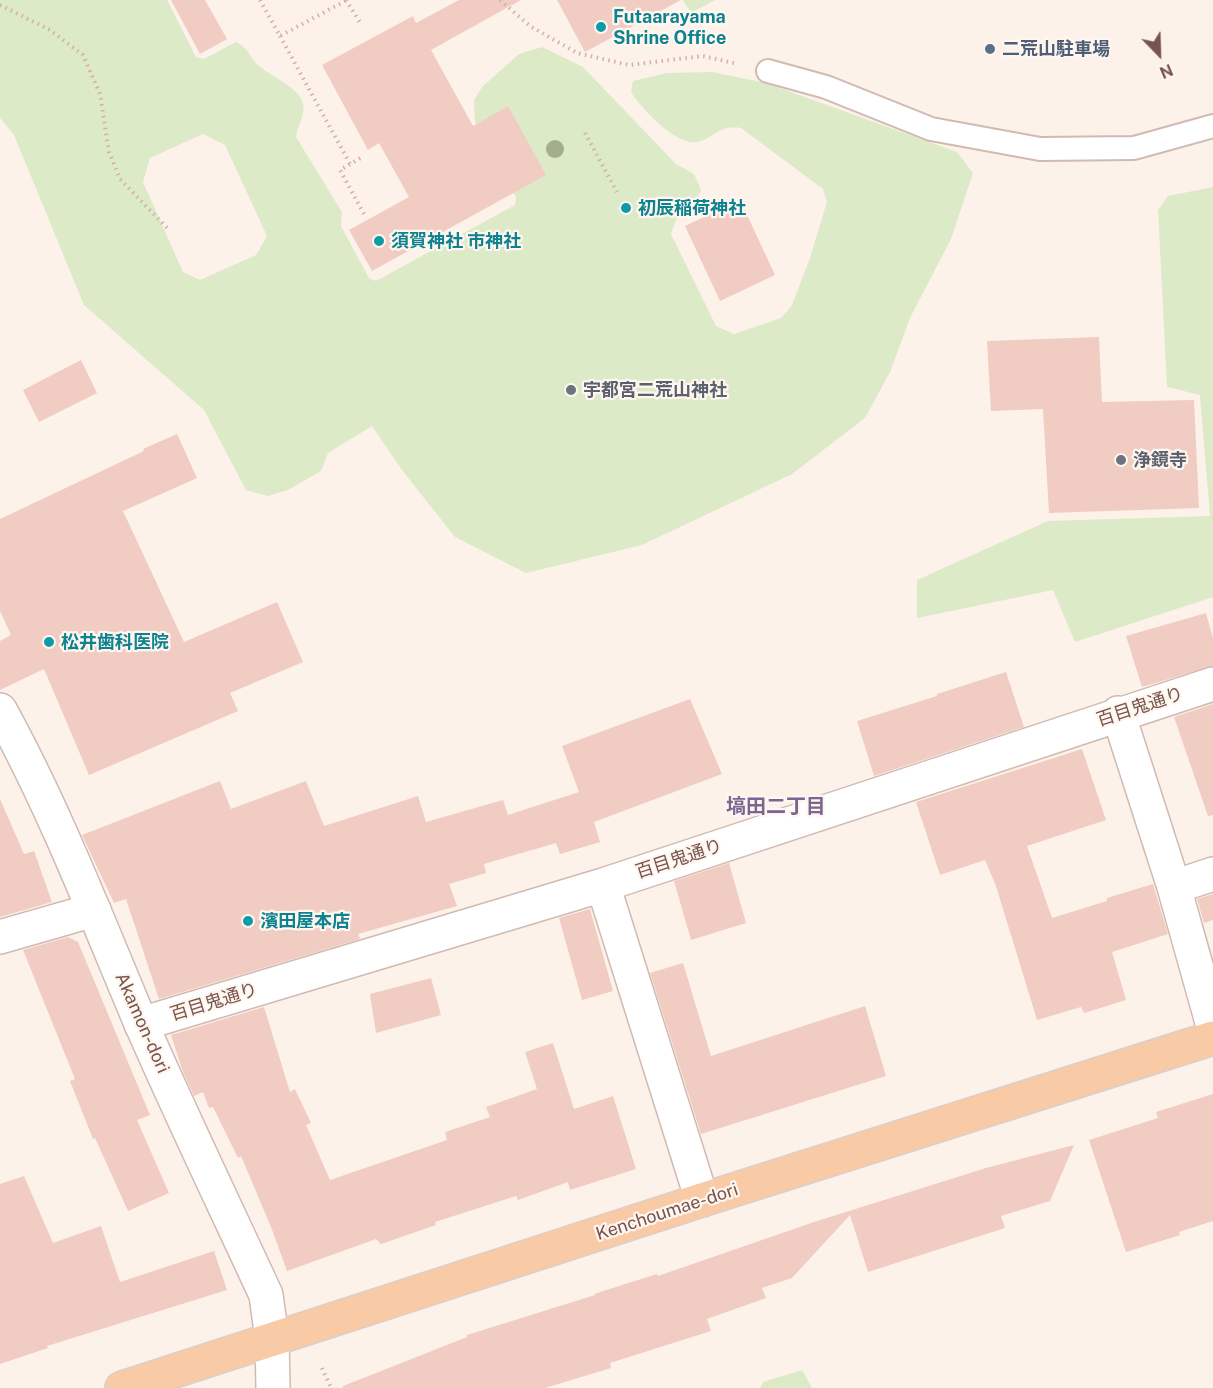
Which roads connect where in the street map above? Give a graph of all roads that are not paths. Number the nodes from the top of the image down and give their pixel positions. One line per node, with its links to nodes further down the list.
1 (768, 71): 2 (lane)
2 (1213, 126)
3 (1213, 684): 5 (street, 百目鬼通り)
4 (0, 710): 9 (street, Akamon-dori)
5 (1118, 713): 7 (street, 百目鬼通り); 8 (street)
6 (1213, 874): 8 (street)
7 (603, 885): 11 (street, 百目鬼通り); 14 (street)
8 (1174, 887): 12 (street)
9 (94, 910): 10 (street); 11 (street, Akamon-dori)
10 (0, 937)
11 (141, 1024): 15 (street, Akamon-dori)
12 (1213, 1026)
13 (1213, 1038): 14 (main road, Kenchoumae-dori)
14 (702, 1200): 15 (main road, Kenchoumae-dori)
15 (272, 1339): 16 (main road, Kenchoumae-dori); 17 (street, Akamon-dori)
16 (122, 1388)
17 (273, 1388)

